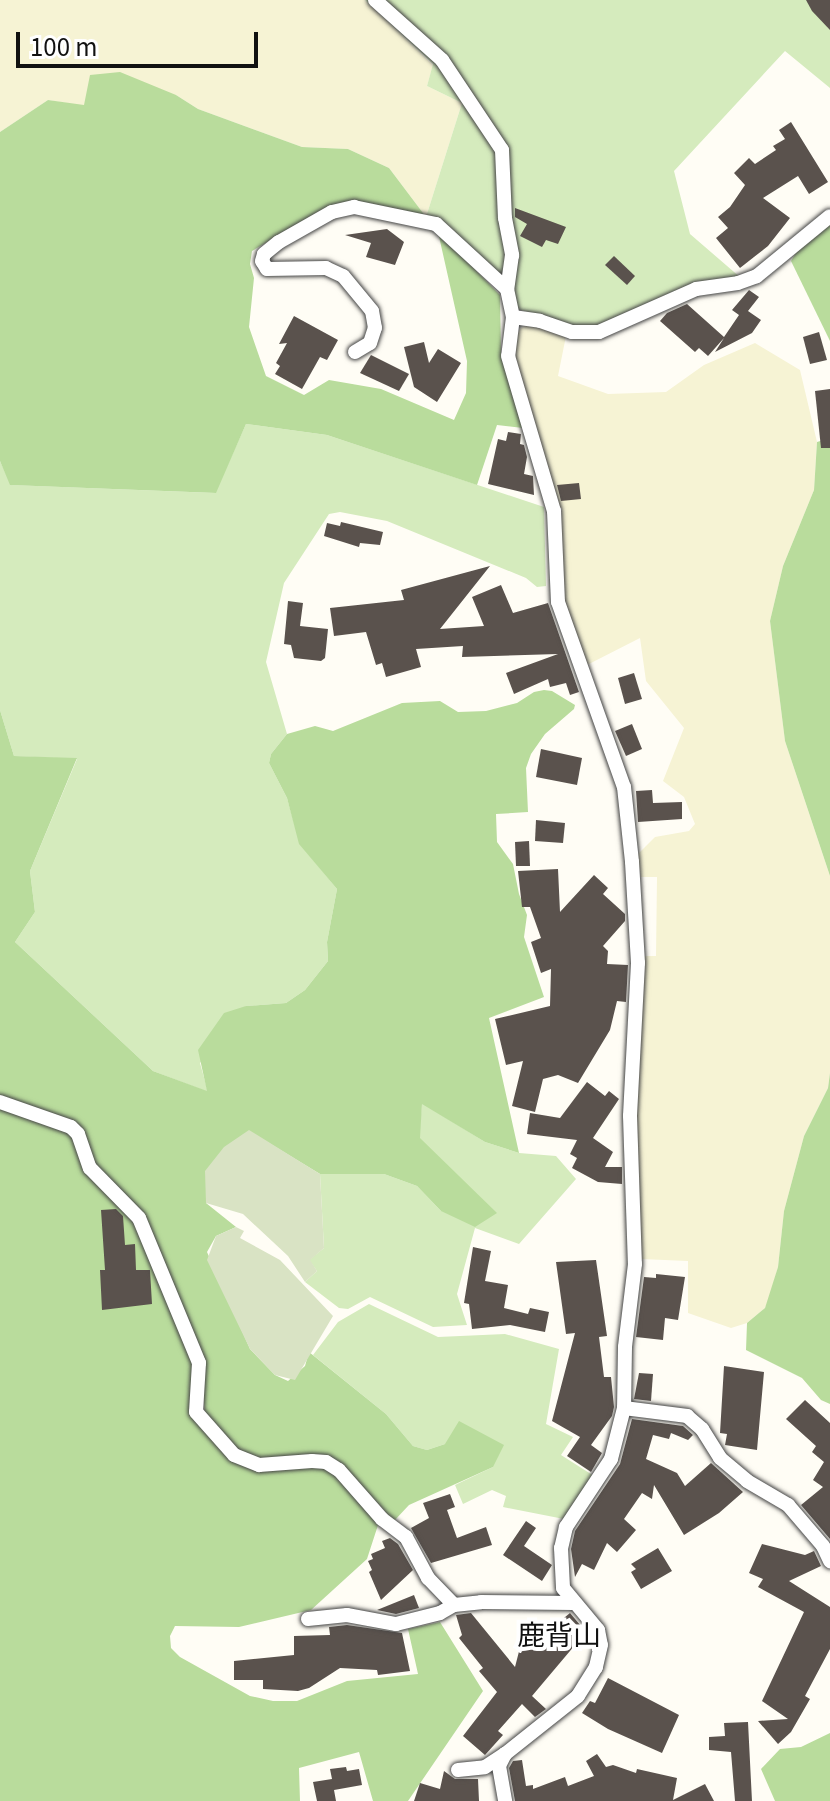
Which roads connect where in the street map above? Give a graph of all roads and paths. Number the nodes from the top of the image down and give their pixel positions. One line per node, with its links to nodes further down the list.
1 (375, 0): 3 (street)
2 (830, 216): 4 (street)
3 (507, 289): 4 (street); 5 (street)
4 (513, 317): 7 (street)
5 (355, 352)
6 (0, 1102): 10 (street)
7 (624, 1408): 8 (street); 9 (street)
8 (830, 1561)
9 (573, 1603): 10 (street); 12 (street)
10 (454, 1605): 11 (street)
11 (308, 1619)
12 (505, 1754): 13 (street); 14 (street)
13 (458, 1770)
14 (505, 1801)

